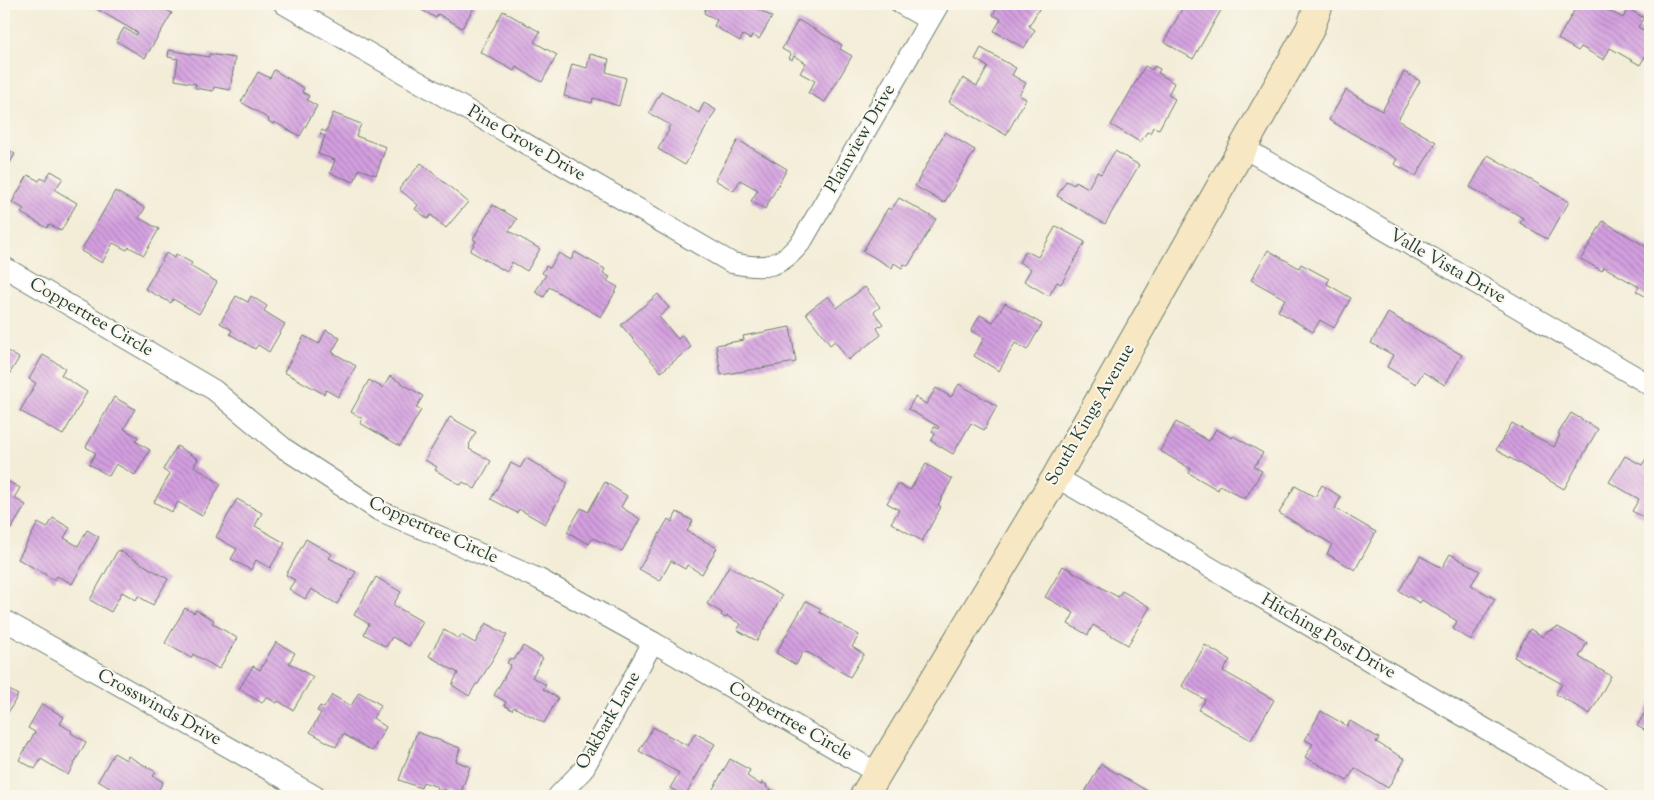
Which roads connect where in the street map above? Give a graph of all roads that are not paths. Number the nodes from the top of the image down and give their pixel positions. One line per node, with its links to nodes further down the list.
1 (284, 4): 8 (street, Pine Grove Drive)
2 (901, 4): 5 (street)
3 (1319, 4): 6 (street, South Kings Avenue)
4 (1330, 4): 6 (street, South Kings Avenue)
5 (934, 12): 8 (street, Plainview Drive)
6 (1310, 29): 7 (street, South Kings Avenue)
7 (1244, 148): 10 (street, Valle Vista Drive); 11 (street, South Kings Avenue)
8 (773, 265)
9 (4, 267): 13 (street, Coppertree Circle)
10 (1650, 385)
11 (1056, 478): 14 (street, South Kings Avenue); 18 (street, Hitching Post Drive)
12 (4, 620): 15 (street, Crosswinds Drive)
13 (653, 642): 14 (street, Coppertree Circle); 16 (street, Oakbark Lane)
14 (877, 773): 17 (street, South Kings Avenue)
15 (315, 796)
16 (558, 796)
17 (864, 796)
18 (1600, 796)

